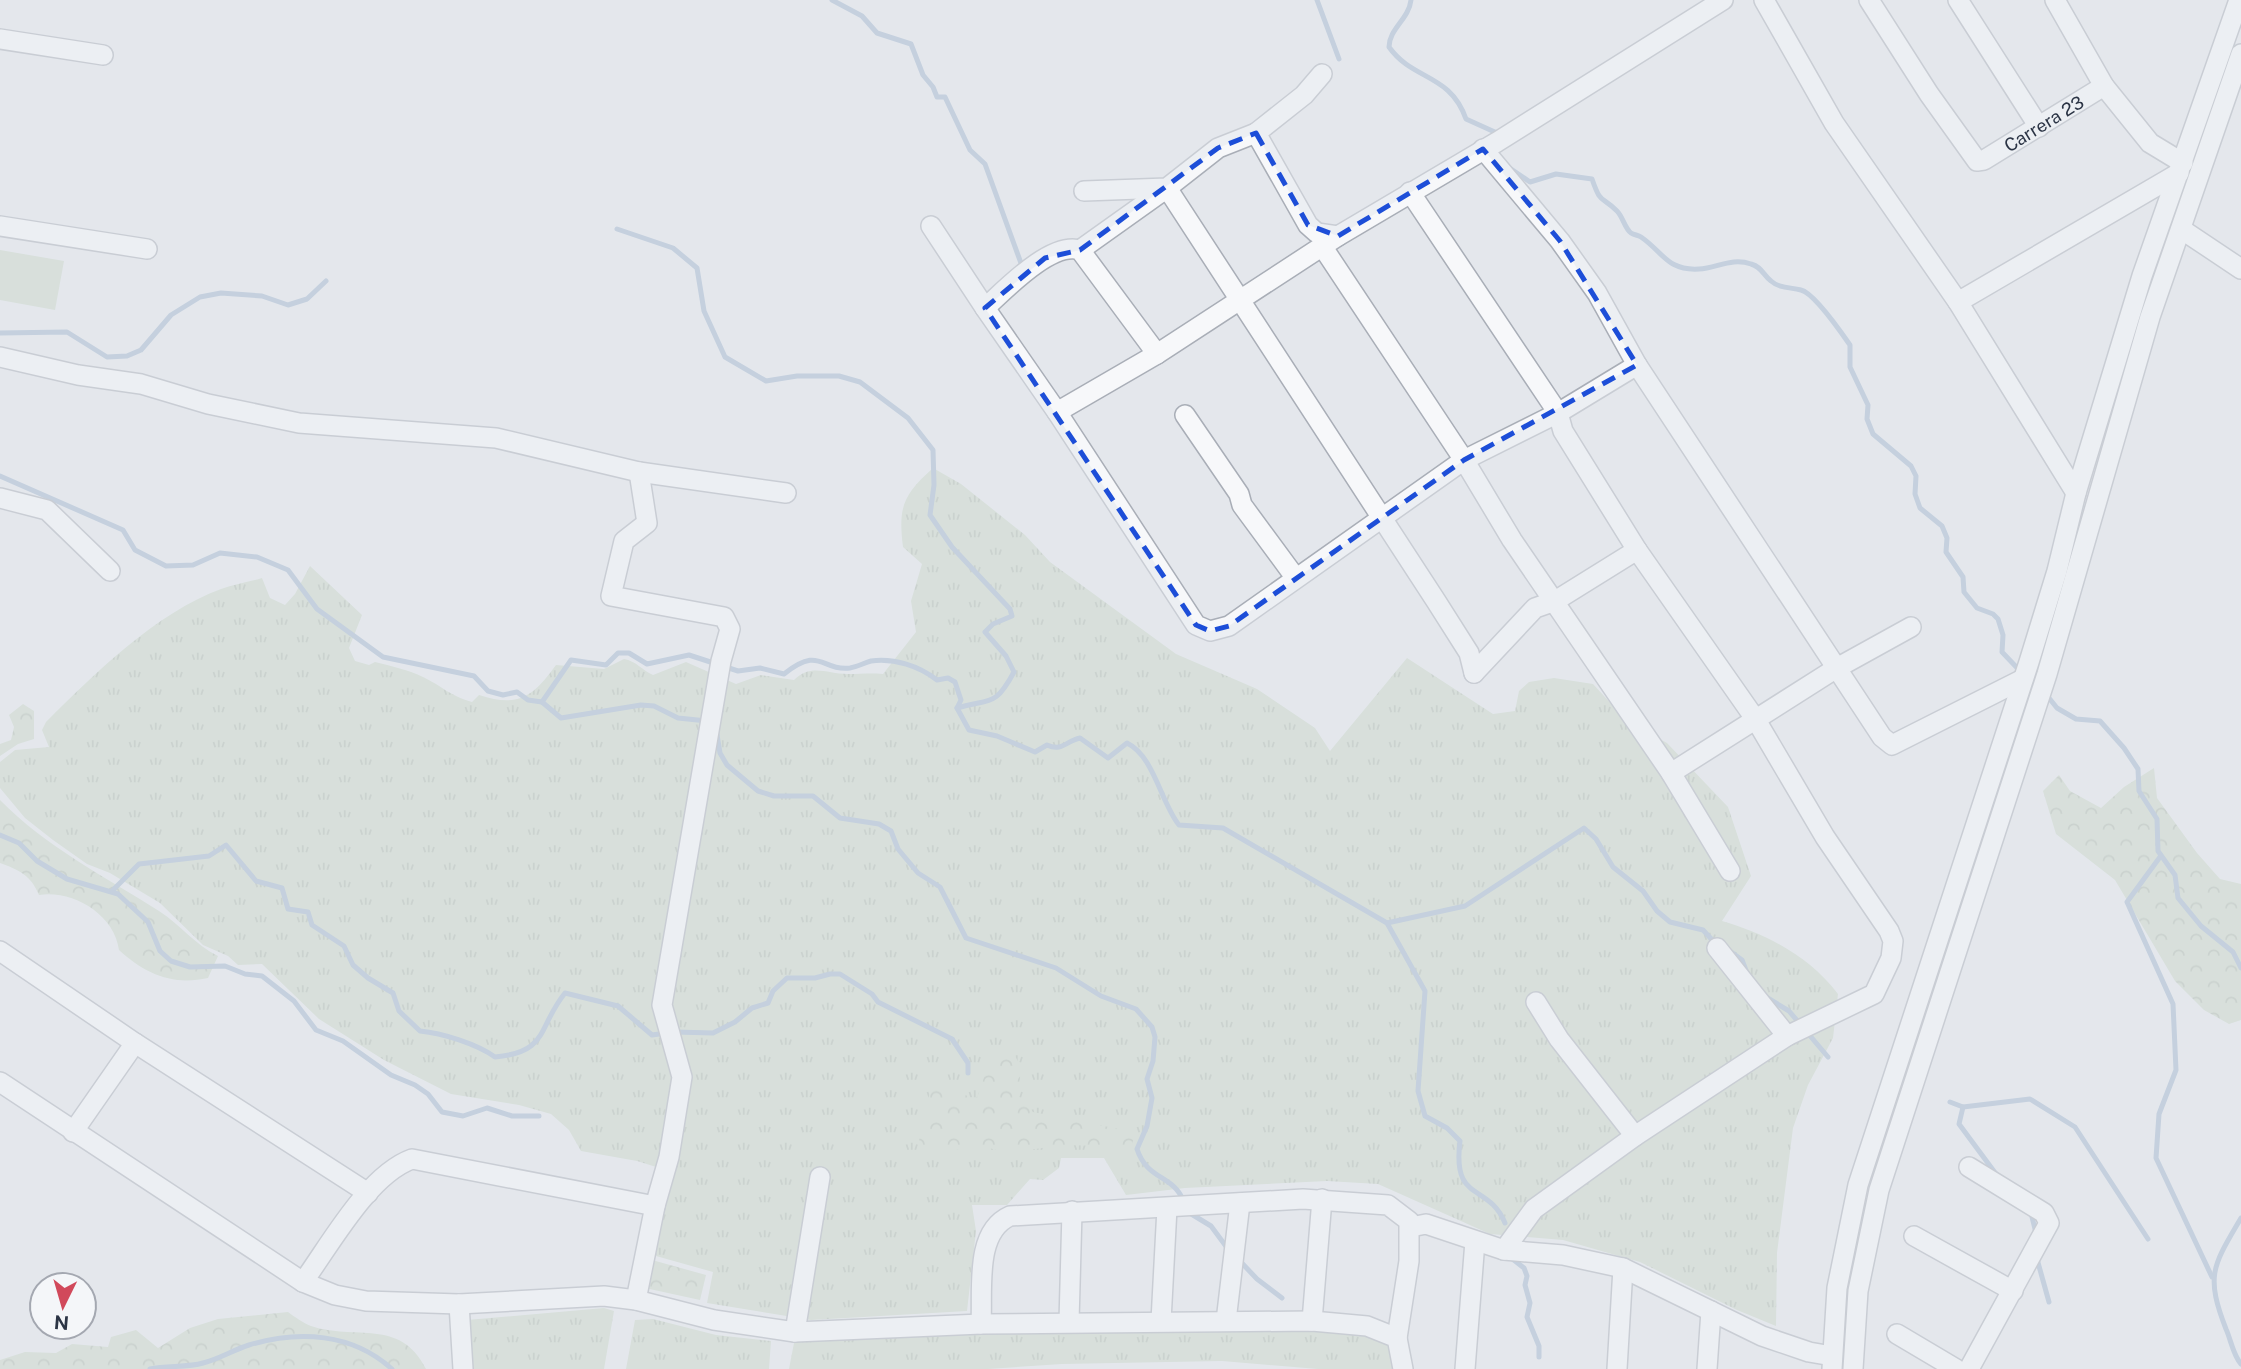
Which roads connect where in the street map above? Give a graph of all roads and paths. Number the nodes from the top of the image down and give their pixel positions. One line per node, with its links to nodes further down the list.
1 (1723, 0): 15 (street)
2 (1764, 0): 28 (street)
3 (1869, 0): 13 (street, Carrera 23)
4 (1958, 0): 13 (street)
5 (2054, 0): 12 (street)
6 (2239, 0): 8 (street)
7 (0, 39): 10 (street)
8 (2224, 42): 9 (street); 16 (street)
9 (2241, 53): 22 (street)
10 (103, 55)
11 (1322, 74): 14 (street)
12 (2104, 86): 13 (street, Carrera 23); 16 (street)
13 (2039, 127)
14 (1256, 133): 17 (street); 23 (street)
15 (1496, 142): 19 (street); 32 (street)
16 (2181, 168): 28 (street); 39 (street)
17 (1167, 188): 18 (street); 25 (street); 27 (street)
18 (1084, 191)
19 (1410, 192): 23 (street); 34 (street)
20 (0, 226): 24 (street)
21 (931, 226): 29 (street)
22 (2181, 229): 26 (street); 92 (street)
23 (1330, 241): 27 (street); 36 (street)
24 (147, 248)
25 (1080, 250): 29 (street); 30 (street)
26 (2241, 269)
27 (1240, 299): 30 (street); 41 (street)
28 (1958, 302): 39 (street)
29 (985, 308): 33 (street)
30 (1157, 354): 33 (street)
31 (0, 357): 37 (street)
32 (1637, 365): 34 (street); 47 (street)
33 (1058, 412): 44 (street)
34 (1558, 413): 36 (street); 42 (street)
35 (1185, 415): 44 (street)
36 (1464, 460): 41 (street); 45 (street)
37 (639, 472): 38 (street); 65 (street)
38 (786, 492)
39 (2076, 493): 48 (street)
40 (0, 498): 43 (street)
41 (1382, 518): 44 (street); 45 (street)
42 (1637, 550): 45 (street); 49 (street)
43 (110, 571)
44 (1295, 577)
45 (1555, 601): 50 (street)
46 (1911, 627): 47 (street)
47 (1835, 669): 48 (street); 49 (street)
48 (2023, 679): 86 (street)
49 (1756, 720): 50 (street); 55 (street)
50 (1671, 773): 51 (street)
51 (1730, 871)
52 (1717, 948): 55 (street)
53 (0, 951): 56 (street)
54 (1536, 1002): 59 (street)
55 (1787, 1036): 59 (street)
56 (135, 1043): 58 (street); 62 (street)
57 (0, 1082): 58 (street)
58 (73, 1132): 73 (street)
59 (1635, 1136): 71 (street)
60 (1969, 1167): 74 (street)
61 (821, 1177): 83 (street)
62 (368, 1193): 65 (street); 73 (street)
63 (1322, 1199): 64 (street); 68 (street); 80 (street)
64 (1240, 1203): 66 (street); 79 (street)
65 (654, 1206): 75 (street)
66 (1167, 1208): 67 (street); 78 (street)
67 (1072, 1211): 81 (street); 82 (street)
68 (1411, 1227): 70 (street); 85 (street)
69 (1914, 1236): 74 (street)
70 (1475, 1241): 71 (street); 89 (street)
71 (1504, 1250): 72 (street)
72 (1623, 1268): 77 (street); 90 (street)
73 (303, 1282): 76 (street)
74 (2013, 1291): 94 (street)
75 (636, 1300): 76 (street); 83 (street)
76 (459, 1304): 87 (street)
77 (1711, 1311): 86 (street); 91 (street)
78 (1161, 1321): 79 (street); 81 (street)
79 (1227, 1321): 80 (street)
80 (1312, 1321): 85 (street)
81 (1069, 1322): 82 (street)
82 (981, 1324): 83 (street)
83 (795, 1332)
84 (1897, 1334): 93 (street)
85 (1397, 1338): 88 (street)
86 (1832, 1362)
87 (463, 1369)
88 (1402, 1369)
89 (1465, 1369)
90 (1617, 1369)
91 (1707, 1369)
92 (1853, 1369)
93 (1956, 1369)
94 (1969, 1369)

